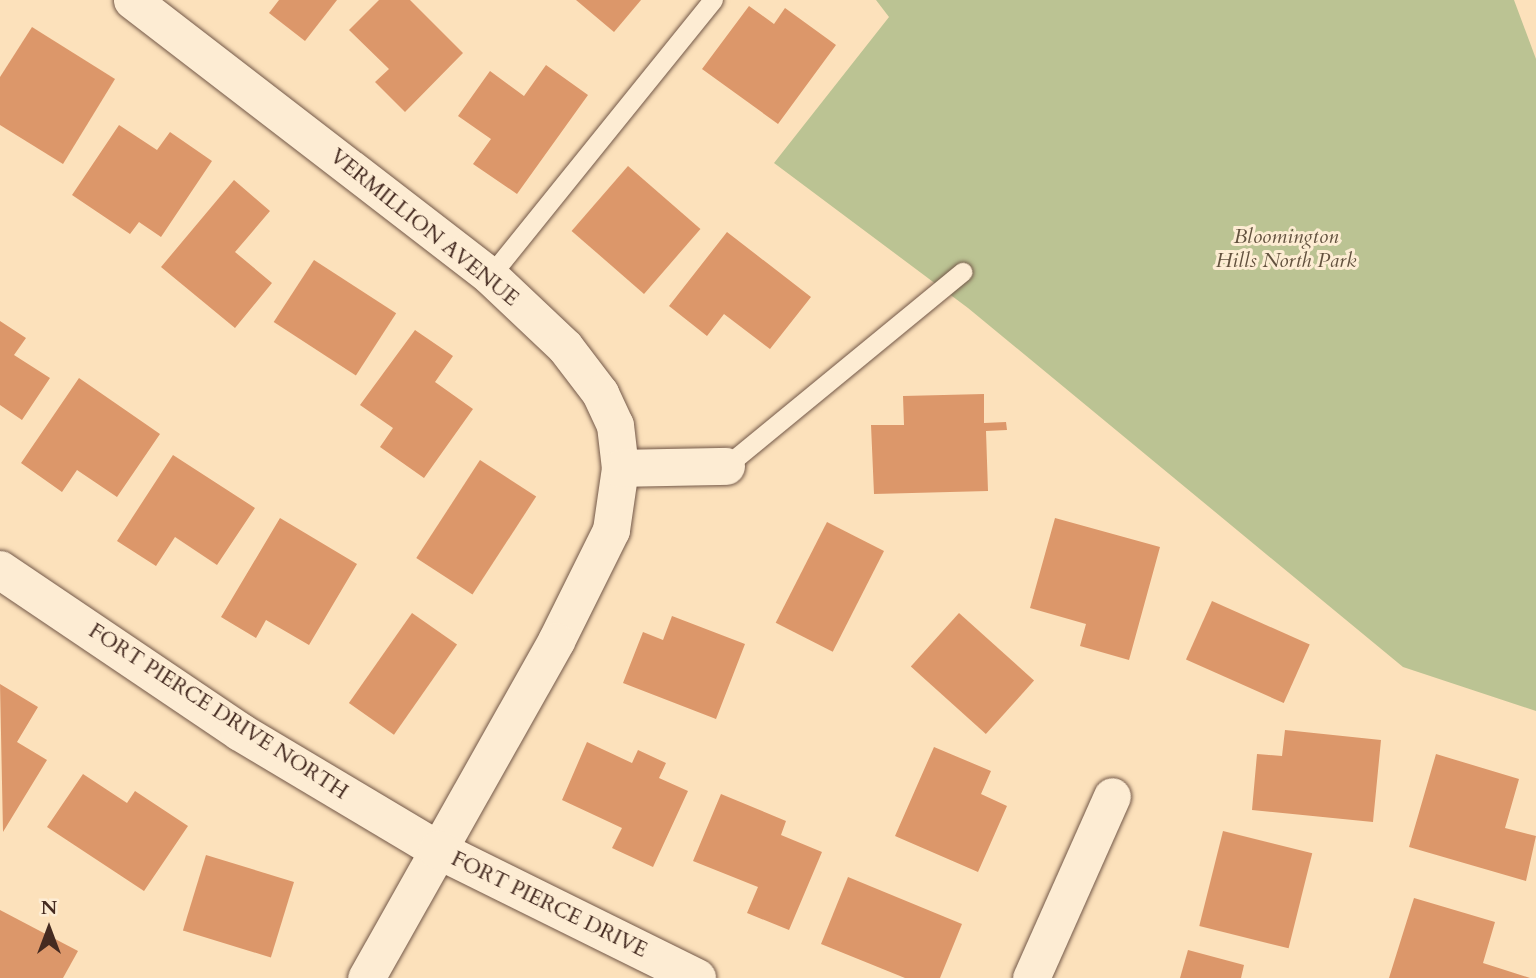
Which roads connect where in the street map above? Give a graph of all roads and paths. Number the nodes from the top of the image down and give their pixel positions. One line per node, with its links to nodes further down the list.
1 (132, 0): 4 (street, VERMILLION AVENUE)
2 (713, 0): 4 (lane)
3 (962, 272): 5 (lane)
4 (490, 276): 6 (street, VERMILLION AVENUE)
5 (726, 466): 6 (street)
6 (620, 468): 9 (street, VERMILLION AVENUE)
7 (0, 570): 9 (street, FORT PIERCE DRIVE NORTH)
8 (1112, 796): 12 (street)
9 (438, 850): 10 (street, VERMILLION AVENUE); 11 (street, FORT PIERCE DRIVE)
10 (366, 978)
11 (697, 978)
12 (1031, 978)

